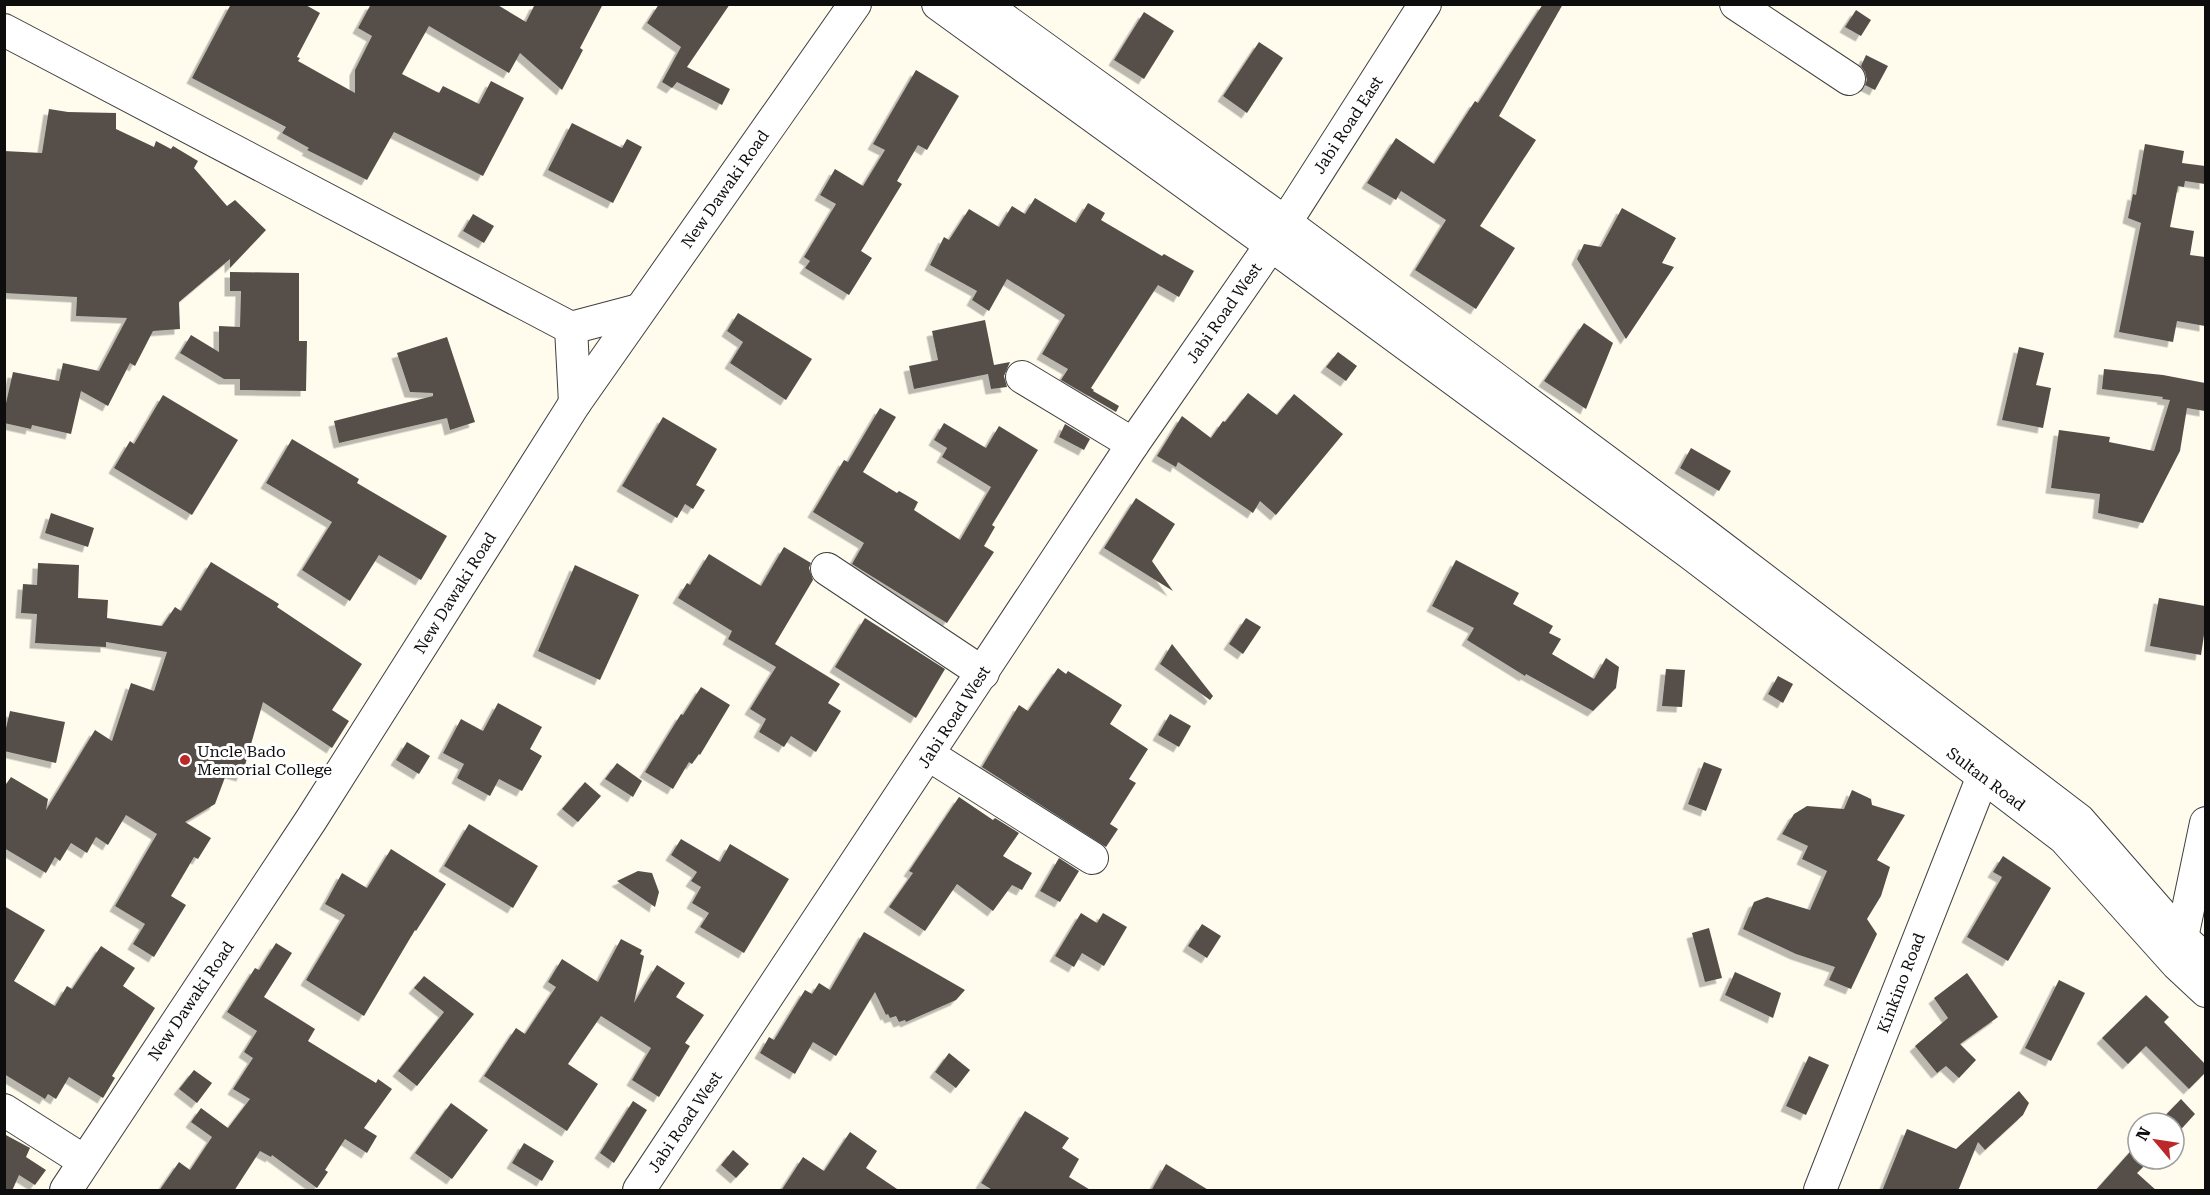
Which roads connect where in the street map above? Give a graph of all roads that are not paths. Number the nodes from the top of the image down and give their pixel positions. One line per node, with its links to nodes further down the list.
1 (855, 4): 9 (street, New Dawaki Road)
2 (939, 4): 8 (street)
3 (983, 4): 8 (street)
4 (1425, 4): 8 (street, Jabi Road East)
5 (1736, 4): 7 (street)
6 (4, 30): 10 (street)
7 (1850, 79)
8 (1278, 234): 13 (street, Jabi Road West); 15 (street)
9 (639, 310): 10 (street); 12 (street, New Dawaki Road)
10 (571, 327): 12 (street)
11 (1022, 376): 13 (street)
12 (575, 403): 24 (street, New Dawaki Road)
13 (1133, 444): 16 (street, Jabi Road West)
14 (827, 569): 16 (street)
15 (1750, 583): 18 (street, Sultan Road); 21 (street, Sultan Road)
16 (983, 673): 17 (street, Jabi Road West)
17 (930, 754): 20 (street); 26 (street, Jabi Road West)
18 (1983, 776): 21 (street, Sultan Road); 27 (street, Kinkino Road)
19 (2205, 823): 21 (street)
20 (1092, 858)
21 (2188, 954): 22 (street, Sultan Road)
22 (2205, 991)
23 (4, 1110): 24 (street)
24 (84, 1161): 25 (street, New Dawaki Road)
25 (66, 1191)
26 (639, 1191)
27 (1820, 1191)

